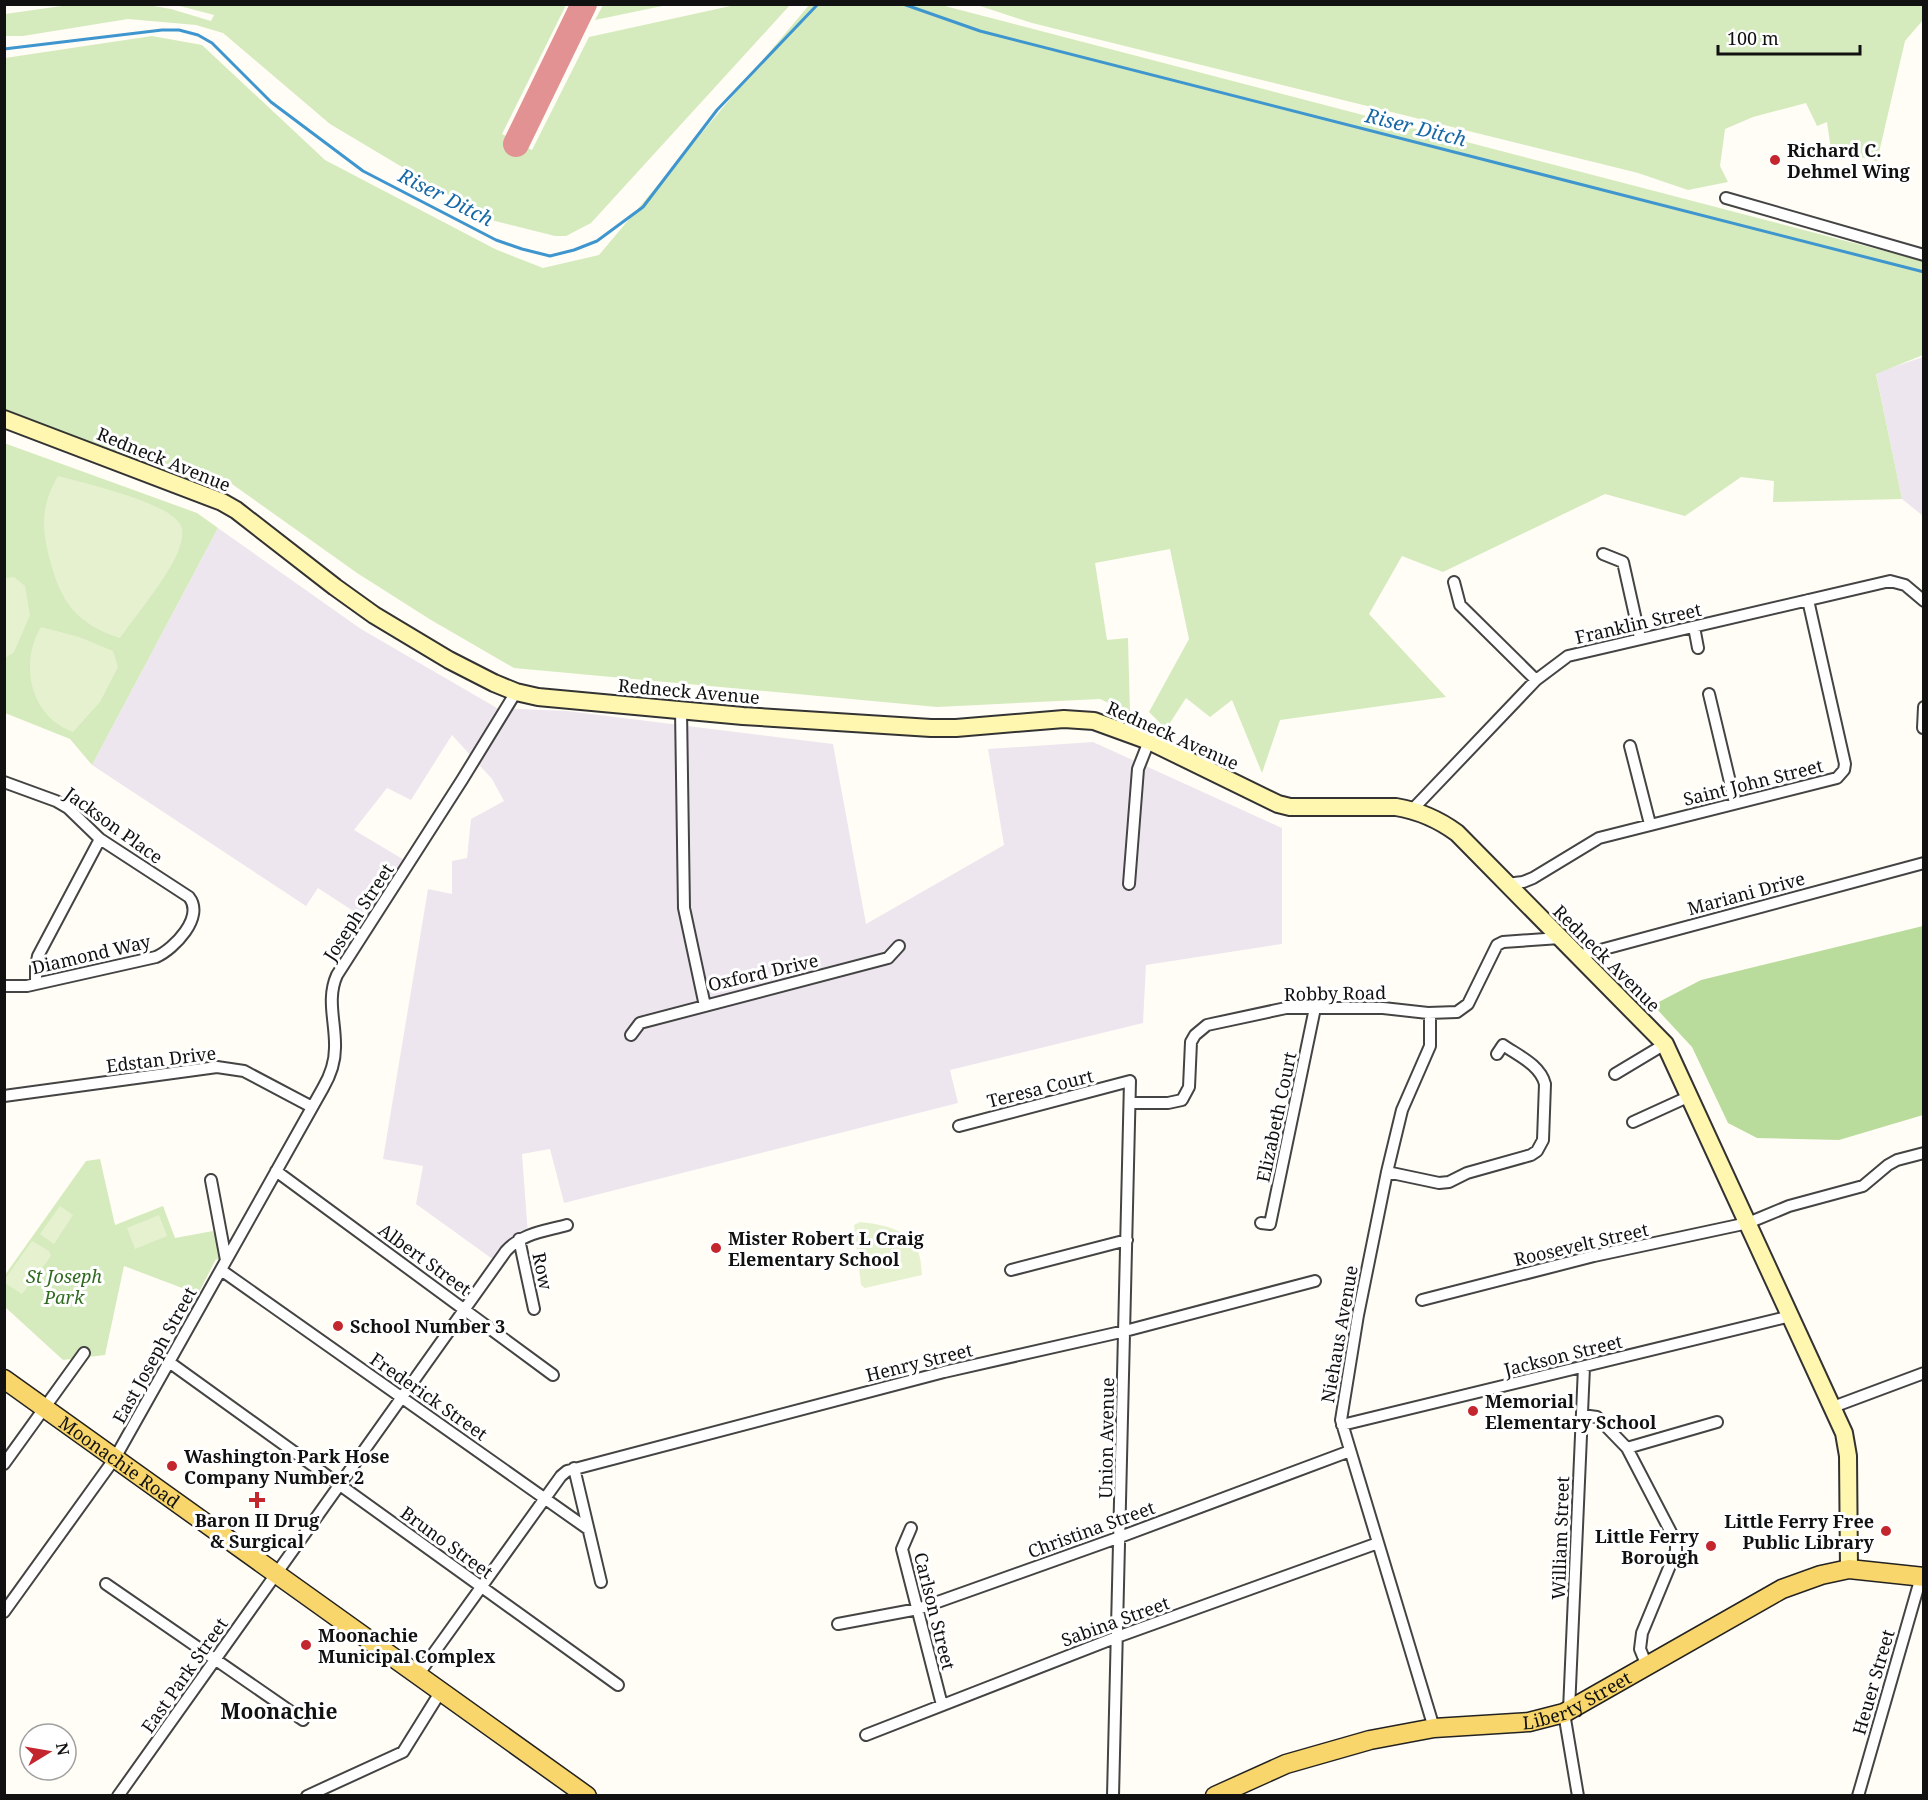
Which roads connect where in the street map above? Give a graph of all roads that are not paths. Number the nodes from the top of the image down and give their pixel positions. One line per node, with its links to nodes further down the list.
1 (1726, 198): 2 (street)
2 (1923, 255)
3 (4, 419): 12 (street, Redneck Avenue)
4 (1603, 554): 9 (street)
5 (1454, 582): 11 (street)
6 (1808, 600): 7 (street, Franklin Street); 8 (street, Franklin Street); 20 (street, Saint John Street)
7 (1923, 601)
8 (1694, 627): 9 (street, Franklin Street); 10 (street)
9 (1640, 638): 11 (street, Franklin Street)
10 (1698, 648)
11 (1536, 680): 21 (street, Franklin Street)
12 (516, 692): 15 (street, Redneck Avenue); 44 (street, Joseph Street)
13 (1709, 694): 20 (street)
14 (1923, 707): 16 (street)
15 (681, 710): 17 (street, Redneck Avenue); 33 (street, Oxford Drive)
16 (1923, 728)
17 (1149, 741): 21 (street, Redneck Avenue); 25 (street)
18 (1630, 746): 22 (street)
19 (4, 782): 23 (street, Jackson Place)
20 (1734, 803): 22 (street, Saint John Street)
21 (1412, 810): 26 (street, Redneck Avenue)
22 (1650, 824): 26 (street, Saint John Street)
23 (100, 839): 27 (street, Jackson Place); 31 (street)
24 (1923, 863): 30 (street, Mariani Drive)
25 (1130, 884)
26 (1506, 884): 28 (street, Redneck Avenue)
27 (195, 908): 31 (street, Diamond Way)
28 (1560, 938): 30 (street, Redneck Avenue); 35 (street, Robby Road)
29 (899, 946): 33 (street, Oxford Drive)
30 (1578, 956): 37 (street, Redneck Avenue)
31 (36, 984): 32 (street, Diamond Way)
32 (4, 986)
33 (705, 1006): 36 (street)
34 (1315, 1008): 35 (street, Robby Road); 43 (street, Robby Road); 51 (street, Elizabeth Court)
35 (1430, 1013): 49 (street, Niehaus Avenue)
36 (631, 1035)
37 (1665, 1044): 39 (street); 41 (street, Redneck Avenue)
38 (1497, 1054): 49 (street)
39 (1615, 1074)
40 (1130, 1081): 43 (street, Union Avenue); 46 (street, Teresa Court)
41 (1690, 1095): 45 (street); 52 (street, Redneck Avenue)
42 (4, 1096): 44 (street, Edstan Drive)
43 (1130, 1103): 55 (street, Union Avenue)
44 (312, 1107): 48 (street, Joseph Street)
45 (1633, 1122)
46 (959, 1125)
47 (1923, 1154): 52 (street, Roosevelt Street)
48 (276, 1171): 56 (street, Joseph Street); 60 (street, Albert Street)
49 (1387, 1172): 75 (street, Niehaus Avenue)
50 (211, 1180): 56 (street)
51 (1261, 1222)
52 (1748, 1223): 59 (street, Roosevelt Street); 62 (street, Redneck Avenue)
53 (567, 1225): 54 (street)
54 (519, 1239): 60 (street, East Park Street); 61 (street, Row)
55 (1126, 1240): 57 (street); 63 (street, Union Avenue)
56 (224, 1265): 65 (street, East Joseph Street); 70 (street, Frederick Street)
57 (1011, 1270)
58 (1315, 1281): 63 (street, Henry Street)
59 (1422, 1300)
60 (465, 1309): 68 (street, Albert Street); 70 (street, East Park Street)
61 (534, 1309)
62 (1791, 1316): 66 (street, Jackson Street); 71 (street, Redneck Avenue)
63 (1125, 1331): 80 (street, Henry Street); 85 (street, Union Avenue)
64 (84, 1353): 72 (street)
65 (169, 1362): 78 (street, East Joseph Street); 81 (street, Bruno Street)
66 (1584, 1367): 73 (street, William Street); 75 (street, Jackson Street)
67 (1923, 1373): 71 (street)
68 (553, 1376)
69 (4, 1379): 72 (main road, Moonachie Road)
70 (402, 1398): 81 (street, East Park Street); 82 (street, Frederick Street)
71 (1833, 1407): 87 (street, Redneck Avenue)
72 (45, 1408): 78 (main road, Moonachie Road); 79 (street)
73 (1582, 1414): 76 (street); 103 (street, William Street)
74 (1717, 1422): 76 (street)
75 (1342, 1425): 77 (street, Niehaus Avenue)
76 (1627, 1448): 98 (street)
77 (1350, 1451): 85 (street, Christina Street); 86 (street, Niehaus Avenue)
78 (115, 1458): 88 (main road, Moonachie Road); 94 (street, East Joseph Street)
79 (4, 1464)
80 (574, 1468): 82 (street, Henry Street); 84 (street)
81 (339, 1485): 88 (street, East Park Street); 92 (street, Bruno Street)
82 (544, 1498): 84 (street, Frederick Street); 92 (street, Henry Street)
83 (911, 1528): 93 (street, Carlson Street)
84 (588, 1529): 90 (street)
85 (1120, 1537): 93 (street, Christina Street); 96 (street, Union Avenue)
86 (1378, 1543): 96 (street, Sabina Street); 105 (street, Niehaus Avenue)
87 (1850, 1569): 89 (main road, Liberty Street); 98 (main road, Liberty Street)
88 (276, 1574): 97 (street, East Park Street); 99 (main road, Moonachie Road)
89 (1922, 1577): 113 (street, Heuer Street)
90 (601, 1582)
91 (106, 1584): 97 (street)
92 (481, 1587): 99 (street, Henry Street); 100 (street, Bruno Street)
93 (918, 1609): 95 (street, Christina Street); 102 (street, Carlson Street)
94 (4, 1612)
95 (838, 1624)
96 (1117, 1637): 102 (street, Sabina Street); 110 (street, Union Avenue)
97 (216, 1660): 104 (street); 107 (street, East Park Street)
98 (1647, 1666): 103 (main road, Liberty Street)
99 (418, 1674): 101 (main road, Moonachie Road)
100 (618, 1685)
101 (441, 1691): 108 (street); 109 (main road, Moonachie Road)
102 (942, 1705): 106 (street, Sabina Street)
103 (1567, 1712): 105 (main road, Liberty Street); 112 (street, William Street)
104 (303, 1720)
105 (1434, 1728): 111 (main road, Liberty Street)
106 (866, 1735)
107 (118, 1796)
108 (307, 1796)
109 (587, 1796)
110 (1113, 1796)
111 (1215, 1796)
112 (1578, 1796)
113 (1858, 1796)

